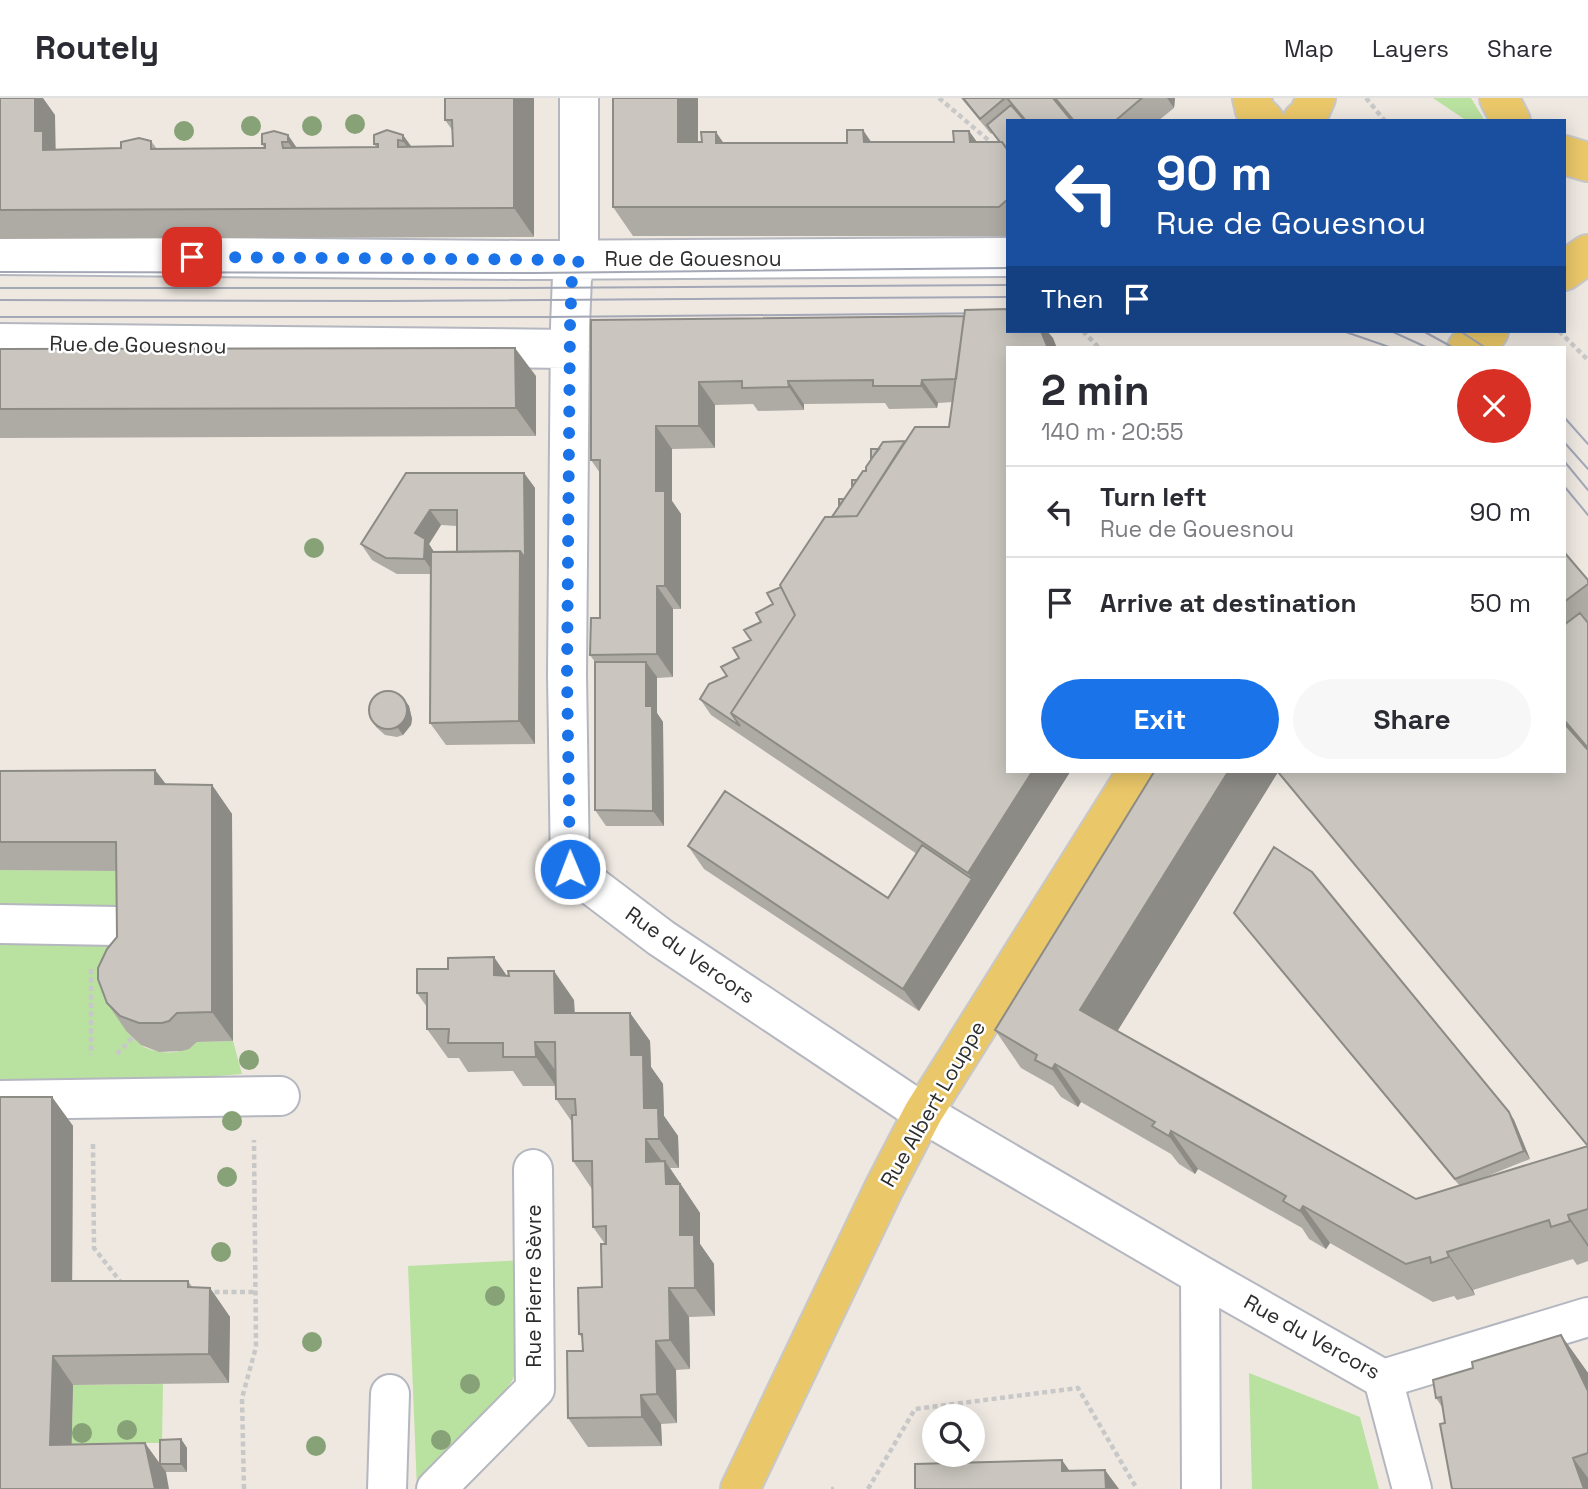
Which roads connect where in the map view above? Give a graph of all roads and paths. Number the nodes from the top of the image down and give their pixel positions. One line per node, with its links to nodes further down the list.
1 (579, 98): 18 (street, Rue du Vercors)
2 (939, 98): 11 (path)
3 (1252, 98): 7 (main road)
4 (1316, 98): 8 (main road)
5 (1366, 98): 9 (path)
6 (1499, 98): 10 (main road)
7 (1263, 119)
8 (1304, 119)
9 (1383, 119)
10 (1510, 119)
11 (998, 148)
12 (1566, 156): 13 (main road)
13 (1588, 162)
14 (1588, 254): 17 (main road)
15 (0, 255): 18 (street, Rue de Gouesnou)
16 (1006, 257): 18 (street, Rue de Gouesnou)
17 (1566, 270)
18 (575, 274): 25 (street, Rue du Vercors)
19 (1085, 333): 23 (path)
20 (1486, 333): 24 (main road)
21 (1561, 333): 27 (path)
22 (0, 343): 25 (street, Rue de Gouesnou)
23 (1097, 346)
24 (1470, 346)
25 (570, 349): 38 (street, Rue du Vercors)
26 (1588, 349): 27 (path)
27 (1583, 354): 28 (path)
28 (1588, 360)
29 (1136, 773): 38 (main road, Rue Albert Louppe)
30 (0, 924): 31 (street)
31 (104, 926): 34 (path)
32 (132, 1037): 33 (path)
33 (120, 1051)
34 (91, 1056)
35 (267, 1097): 36 (street); 43 (path)
36 (92, 1099): 37 (street); 41 (path)
37 (0, 1100)
38 (923, 1113): 40 (street, Rue du Vercors); 50 (main road, Rue Albert Louppe)
39 (533, 1168): 49 (street, Rue Pierre Sèvre)
40 (1200, 1275): 45 (street, Rue du Vercors); 53 (street)
41 (128, 1291)
42 (204, 1292): 43 (path)
43 (254, 1292): 47 (path)
44 (1588, 1317): 45 (street, Rue du Vercors)
45 (1383, 1379): 54 (street)
46 (390, 1394): 48 (street)
47 (244, 1489)
48 (387, 1489)
49 (436, 1489)
50 (740, 1489)
51 (868, 1489): 52 (path)
52 (1137, 1489)
53 (1201, 1489)
54 (1412, 1489)

